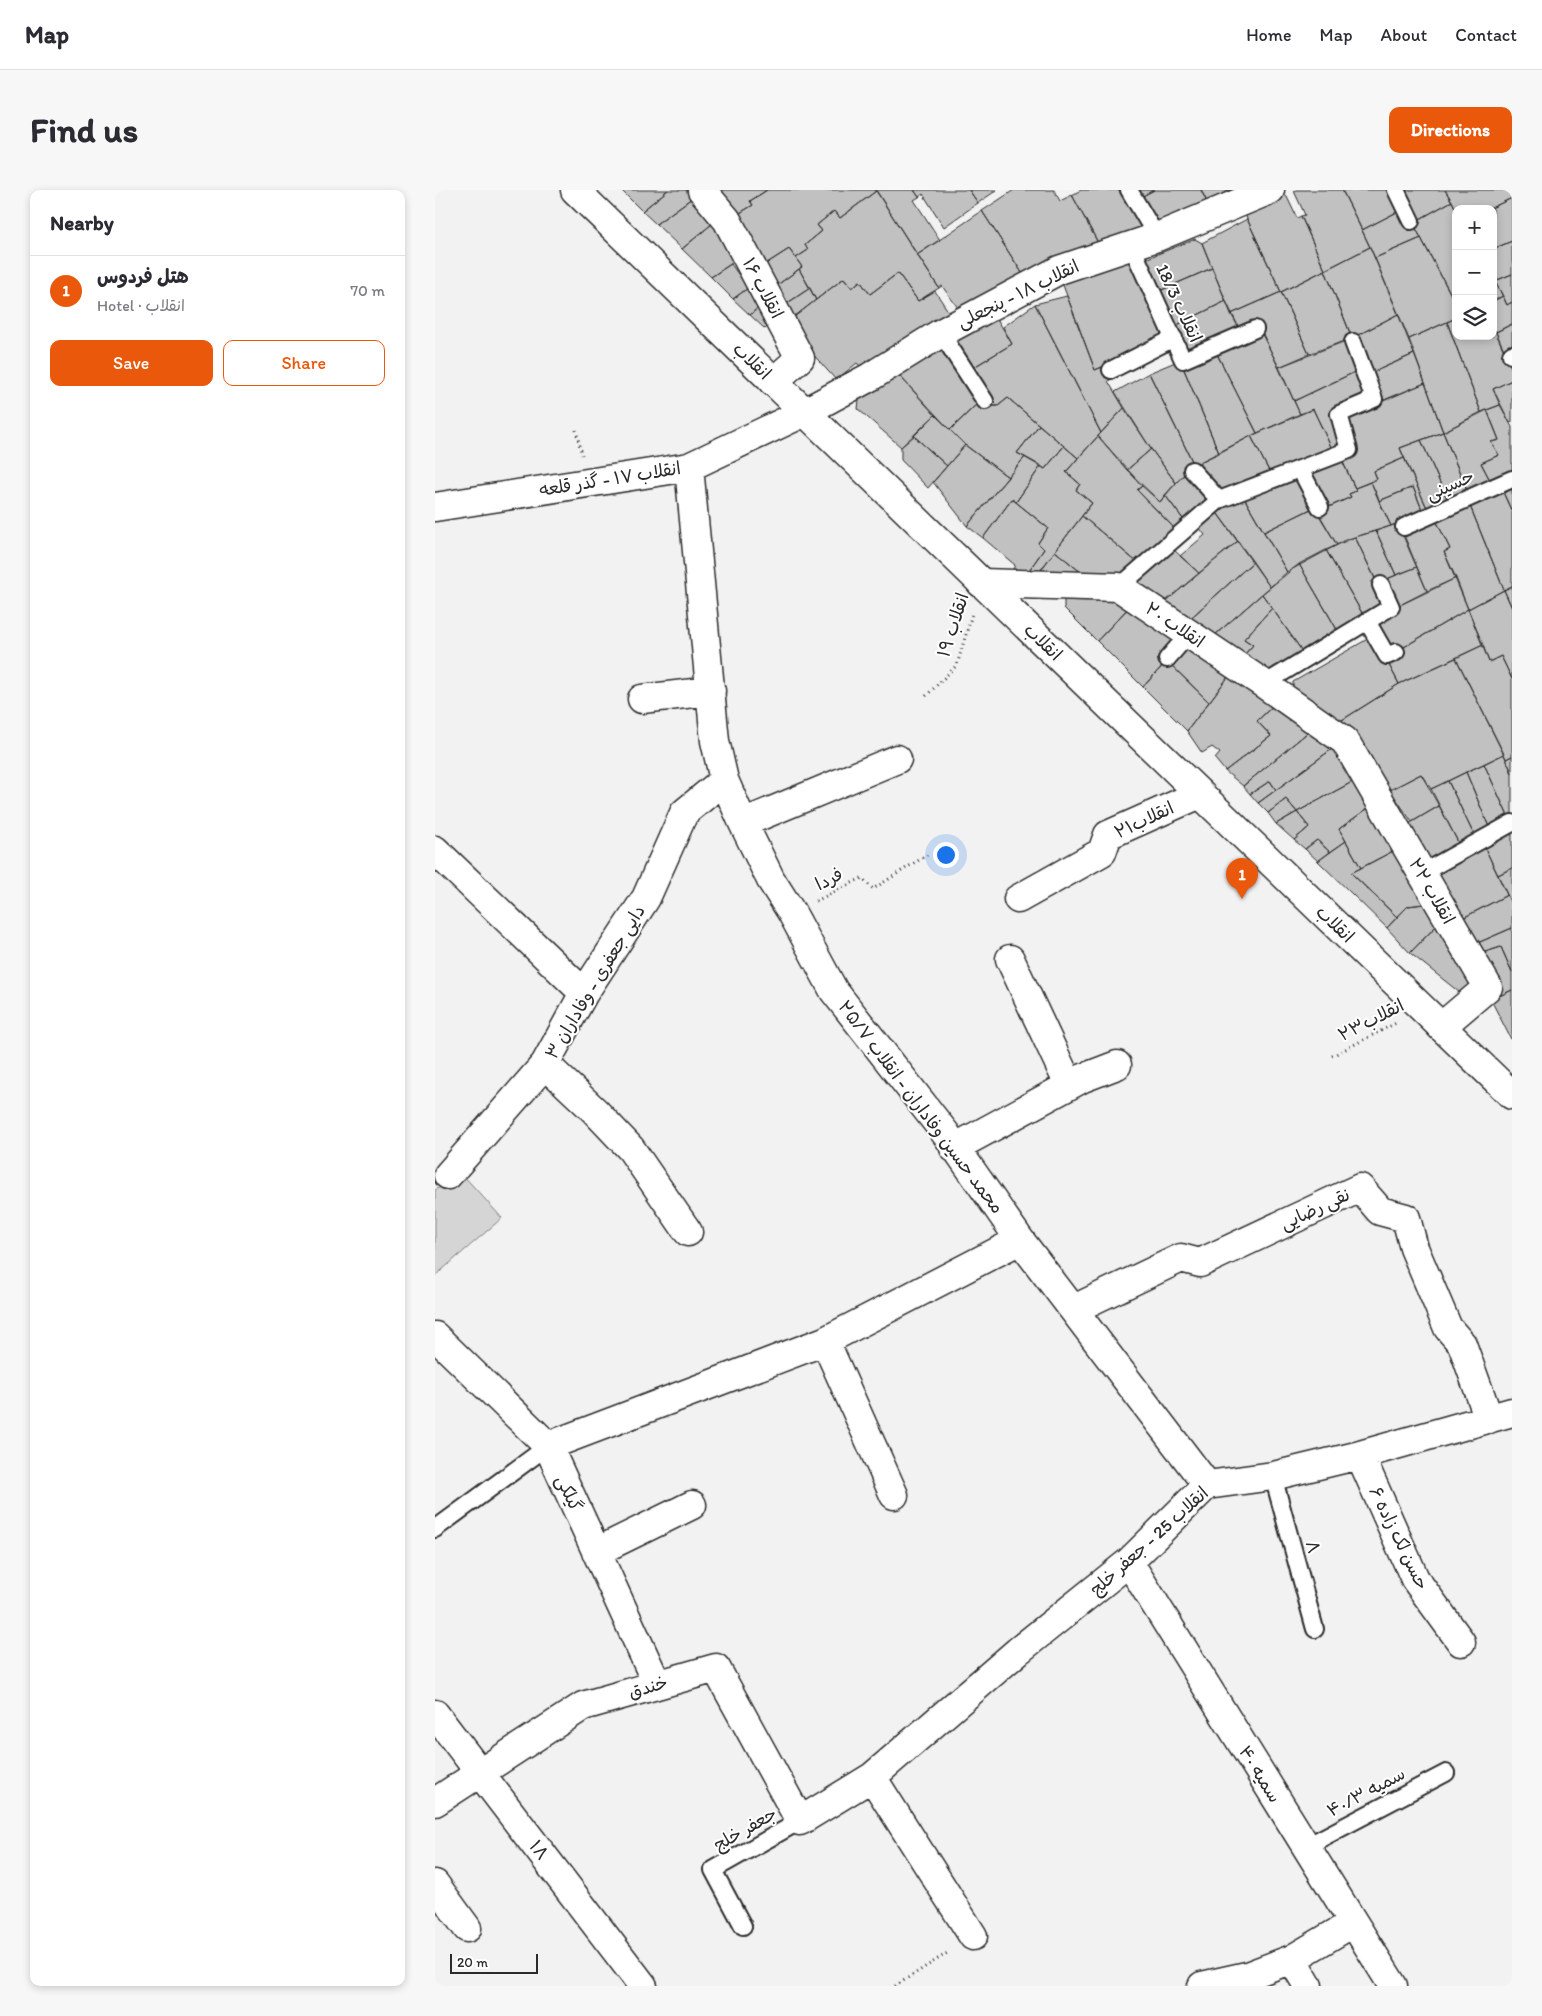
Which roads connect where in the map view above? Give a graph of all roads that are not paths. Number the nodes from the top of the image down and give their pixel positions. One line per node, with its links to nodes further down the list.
1 (575, 190): 14 (street, انقلاب)
2 (702, 190): 14 (street, انقلاب ۱۶)
3 (1129, 190): 7 (lane)
4 (1396, 190): 6 (lane)
5 (1264, 191): 7 (street, انقلاب ۱۸ - پنجعلی)
6 (1411, 221)
7 (1157, 237): 8 (street, انقلاب ۱۸ - پنجعلی)
8 (1131, 245): 10 (street, انقلاب ۱۸ - پنجعلی); 11 (lane, انقلاب 18/3)
9 (1255, 329): 11 (lane, انقلاب 18/3)
10 (941, 333): 15 (lane); 16 (street, انقلاب ۱۸ - پنجعلی)
11 (1174, 338): 13 (lane)
12 (1353, 342): 18 (lane)
13 (1111, 370)
14 (773, 382): 16 (street, انقلاب)
15 (985, 401)
16 (805, 412): 17 (street, انقلاب ۱۷ - گذر قلعه); 25 (street, انقلاب)
17 (689, 467): 22 (street, انقلاب ۱۷ - گذر قلعه); 33 (street, محمد حسین وفاداران - انقلاب ۲۵/۷)
18 (1300, 469): 21 (lane); 23 (lane)
19 (1193, 470): 21 (lane)
20 (1512, 479): 24 (lane, حسینی)
21 (1219, 500): 27 (lane)
22 (435, 507)
23 (1320, 507)
24 (1404, 527)
25 (981, 582): 27 (street); 38 (street, انقلاب)
26 (1381, 585): 28 (lane)
27 (1119, 587): 29 (street, انقلاب ۲۰)
28 (1367, 621): 30 (lane); 32 (lane)
29 (1189, 635): 31 (lane); 32 (street, انقلاب ۲۰)
30 (1397, 652)
31 (1167, 659)
32 (1264, 684): 35 (street, انقلاب ۲۰)
33 (711, 691): 34 (street); 37 (street, محمد حسین وفاداران - انقلاب ۲۵/۷)
34 (642, 699)
35 (1345, 741): 42 (street, انقلاب ۲۲)
36 (897, 759): 39 (street)
37 (724, 780): 39 (street, محمد حسین وفاداران - انقلاب ۲۵/۷); 45 (street, دایی جعفری - وفاداران ۳)
38 (1200, 794): 43 (street, انقلاب۲۱); 46 (street, انقلاب)
39 (743, 822): 51 (street, محمد حسین وفاداران - انقلاب ۲۵/۷)
40 (1512, 823): 42 (lane)
41 (435, 850): 45 (street)
42 (1422, 873): 46 (street, انقلاب ۲۲)
43 (1019, 899)
44 (1011, 959): 50 (street)
45 (584, 993): 47 (street, دایی جعفری - وفاداران ۳)
46 (1432, 1018): 49 (street, انقلاب)
47 (545, 1064): 52 (street, دایی جعفری - وفاداران ۳); 53 (street)
48 (1117, 1066): 50 (street)
49 (1507, 1083)
50 (1069, 1085): 51 (street)
51 (954, 1148): 54 (street, محمد حسین وفاداران - انقلاب ۲۵/۷)
52 (448, 1175)
53 (688, 1232)
54 (1021, 1240): 55 (street, محمد حسین وفاداران - انقلاب ۲۵/۷); 57 (street)
55 (1073, 1309): 58 (street, نقی رضایی); 62 (street, محمد حسین وفاداران - انقلاب ۲۵/۷)
56 (435, 1336): 59 (street, گیلکی)
57 (825, 1341): 59 (street); 63 (street)
58 (1501, 1415): 60 (street, انقلاب 25 - جعفر خلج)
59 (548, 1446): 65 (lane); 66 (street, گیلکی)
60 (1360, 1455): 61 (street, انقلاب 25 - جعفر خلج); 69 (street, ۶ حسن لک زاده)
61 (1273, 1476): 62 (street, انقلاب 25 - جعفر خلج); 68 (lane, ۸)
62 (1207, 1485): 67 (street, انقلاب 25 - جعفر خلج)
63 (893, 1495)
64 (692, 1505): 66 (street)
65 (435, 1529)
66 (596, 1552): 70 (street, گیلکی)
67 (1129, 1562): 74 (street, انقلاب 25 - جعفر خلج); 77 (street, سمیه ۴۰)
68 (1315, 1629)
69 (1461, 1642)
70 (657, 1684): 72 (street, خندق); 76 (street, خندق)
71 (435, 1714): 72 (street, ۱۸)
72 (480, 1772): 75 (street, خندق); 84 (street, ۱۸)
73 (1446, 1773): 77 (lane, سمیه ۴۰/۳)
74 (872, 1777): 76 (street, انقلاب 25 - جعفر خلج); 82 (street)
75 (435, 1802)
76 (800, 1821): 80 (lane, جعفر خلج)
77 (1305, 1847): 79 (street, سمیه ۴۰)
78 (435, 1884): 81 (street)
79 (1353, 1923): 83 (street); 87 (street, سمیه ۴۰)
80 (743, 1926)
81 (467, 1928)
82 (973, 1936)
83 (1292, 1959): 85 (street); 86 (street)
84 (643, 1986)
85 (1202, 1986)
86 (1308, 1986)
87 (1393, 1986)

